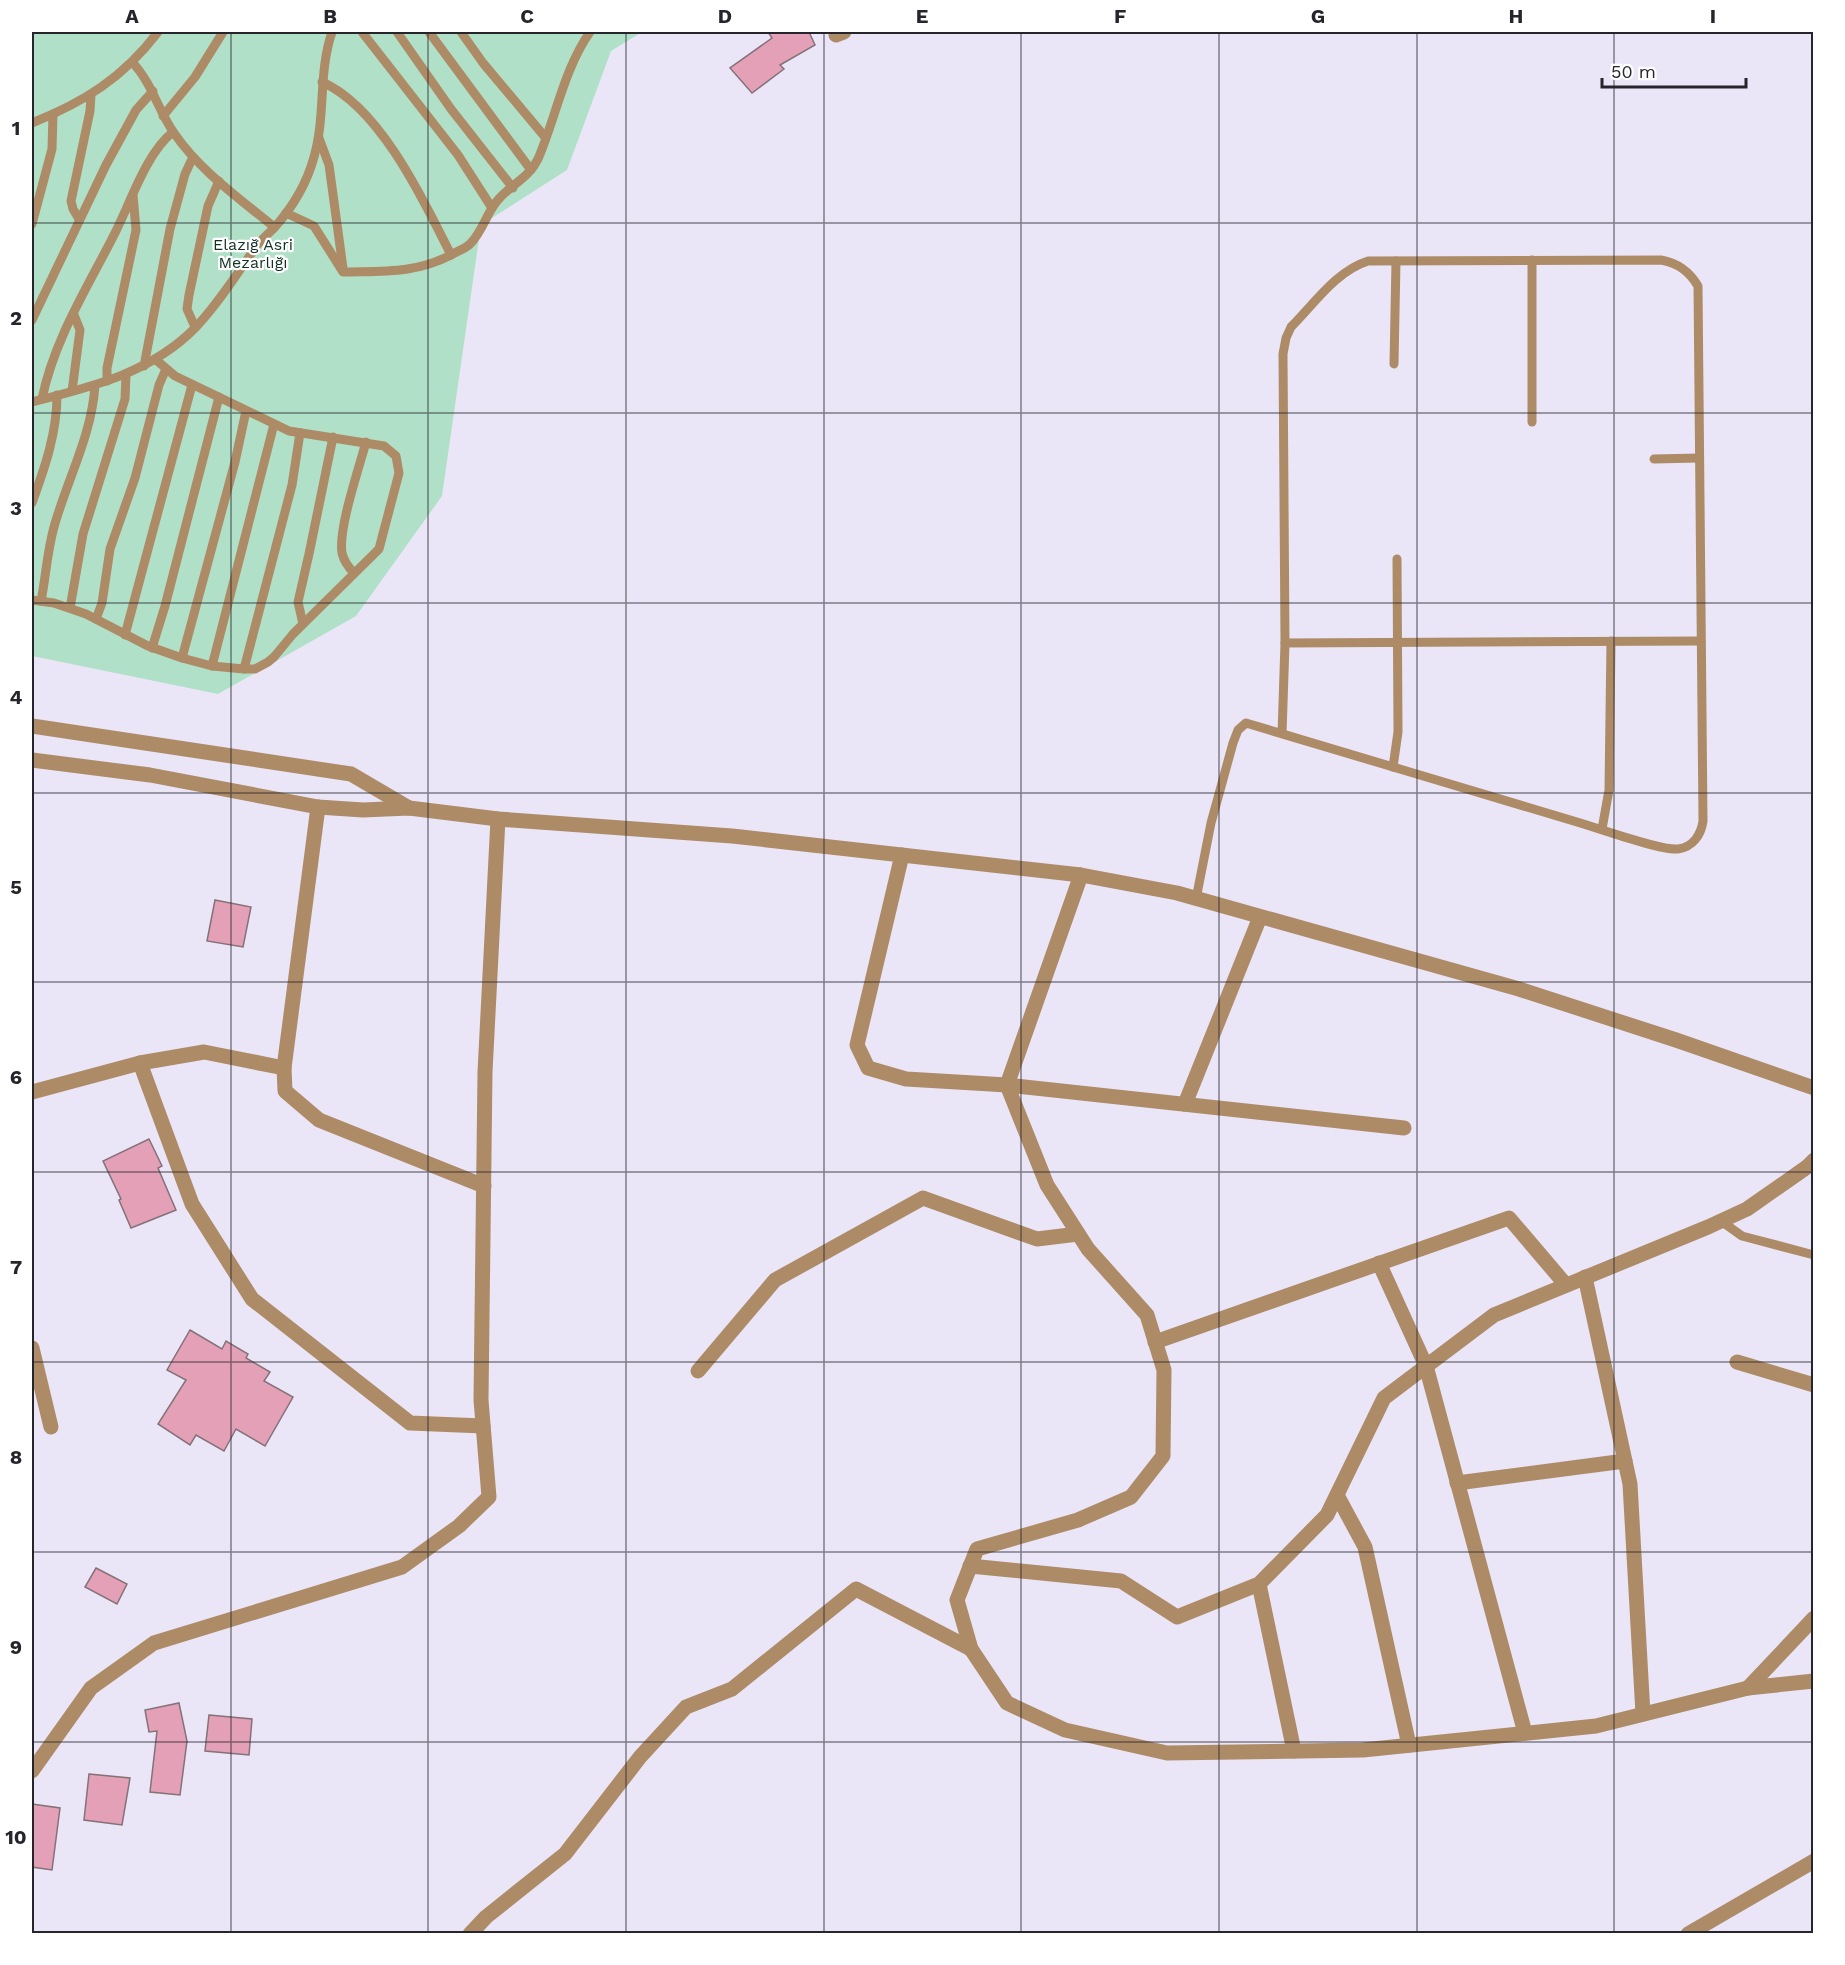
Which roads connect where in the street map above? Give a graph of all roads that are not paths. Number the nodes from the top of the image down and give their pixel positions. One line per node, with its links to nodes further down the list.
1 (158, 32): 9 (lane)
2 (223, 32): 14 (lane)
3 (332, 32): 10 (lane)
4 (362, 32): 24 (lane)
5 (397, 32): 22 (lane)
6 (429, 32): 20 (lane)
7 (461, 32): 17 (lane)
8 (591, 32): 17 (lane)
9 (132, 62): 11 (lane); 12 (lane)
10 (322, 82): 18 (lane); 29 (lane)
11 (153, 91): 14 (lane); 26 (lane)
12 (91, 95): 13 (lane); 26 (lane)
13 (53, 114): 15 (lane); 27 (lane)
14 (163, 116): 16 (lane)
15 (32, 123)
16 (173, 132): 19 (lane); 23 (lane)
17 (545, 137): 20 (lane)
18 (319, 138): 25 (lane); 32 (lane)
19 (193, 157): 21 (lane); 38 (lane)
20 (531, 170): 22 (lane)
21 (219, 181): 28 (lane); 35 (lane)
22 (513, 188): 24 (lane)
23 (133, 195): 33 (lane); 41 (lane)
24 (492, 208): 29 (lane)
25 (286, 213): 28 (lane); 32 (lane)
26 (79, 219): 34 (lane)
27 (32, 224)
28 (274, 227): 35 (lane)
29 (451, 255): 32 (lane)
30 (1532, 260): 31 (lane); 50 (lane); 55 (lane)
31 (1396, 261): 37 (lane); 68 (lane)
32 (343, 272)
33 (74, 315): 44 (lane); 47 (lane)
34 (32, 320)
35 (195, 327): 36 (lane)
36 (155, 359): 38 (lane); 39 (lane)
37 (1394, 364)
38 (144, 366): 40 (lane)
39 (166, 369): 42 (lane); 62 (lane)
40 (126, 374): 41 (lane); 61 (lane)
41 (107, 381): 43 (lane)
42 (192, 384): 46 (lane); 64 (lane)
43 (94, 385): 44 (lane); 60 (lane)
44 (72, 391): 45 (lane)
45 (57, 395): 47 (lane); 57 (lane)
46 (219, 397): 49 (lane); 69 (lane)
47 (42, 399): 48 (lane)
48 (32, 402)
49 (246, 411): 51 (lane); 70 (lane)
50 (1532, 422)
51 (274, 424): 52 (lane); 71 (lane)
52 (300, 433): 53 (lane); 72 (lane)
53 (333, 437): 54 (lane); 63 (lane)
54 (366, 442): 59 (lane); 59 (lane)
55 (1699, 458): 56 (lane); 65 (lane)
56 (1654, 459)
57 (32, 503)
58 (1397, 559): 67 (lane)
59 (354, 573): 63 (lane)
60 (36, 600): 61 (lane)
61 (70, 608): 62 (lane)
62 (96, 619): 64 (lane)
63 (303, 624): 72 (lane)
64 (125, 634): 69 (lane)
65 (1701, 640): 66 (lane); 80 (lane)
66 (1611, 641): 67 (lane); 80 (lane)
67 (1398, 642): 68 (lane); 76 (lane)
68 (1286, 643): 74 (lane)
69 (152, 648): 70 (lane)
70 (182, 658): 71 (lane)
71 (212, 666): 72 (lane)
72 (244, 669)
73 (32, 726): 78 (street)
74 (1282, 734): 76 (lane); 83 (lane)
75 (32, 759): 77 (street)
76 (1393, 767): 80 (lane)
77 (318, 807): 78 (street); 86 (street)
78 (409, 808): 79 (street)
79 (498, 819): 81 (street); 93 (street)
80 (1602, 829)
81 (902, 855): 82 (street); 87 (street)
82 (1081, 875): 83 (street); 87 (street)
83 (1196, 899): 84 (street)
84 (1260, 917): 88 (street); 90 (street)
85 (140, 1063): 86 (street); 89 (street); 106 (street)
86 (284, 1068): 93 (street)
87 (1007, 1085): 90 (street); 95 (street)
88 (1814, 1088)
89 (32, 1092)
90 (1185, 1104): 91 (street)
91 (1404, 1128)
92 (1814, 1160): 94 (street)
93 (484, 1186): 106 (street)
94 (1721, 1221): 96 (lane); 98 (street)
95 (1078, 1234): 100 (street); 104 (street)
96 (1814, 1254)
97 (1379, 1263): 99 (street); 100 (street); 103 (street)
98 (1585, 1277): 99 (street); 108 (street)
99 (1566, 1285): 103 (street)
100 (1155, 1342): 111 (street)
101 (32, 1348): 107 (street)
102 (1737, 1362): 105 (street)
103 (1426, 1366): 109 (street); 110 (street)
104 (698, 1371)
105 (1814, 1385)
106 (483, 1426): 121 (street)
107 (51, 1427)
108 (1625, 1461): 109 (street); 117 (street)
109 (1457, 1483): 118 (street)
110 (1337, 1495): 112 (street); 119 (street)
111 (970, 1566): 112 (street); 114 (street)
112 (1259, 1584): 120 (street)
113 (1814, 1618): 116 (street)
114 (971, 1649): 120 (street); 123 (street)
115 (1814, 1681): 116 (street)
116 (1748, 1688): 117 (street)
117 (1643, 1714): 118 (street)
118 (1525, 1733): 119 (street)
119 (1409, 1745): 120 (street)
120 (1294, 1751)
121 (32, 1771)
122 (1814, 1861): 124 (street)
123 (470, 1934)
124 (1688, 1934)

